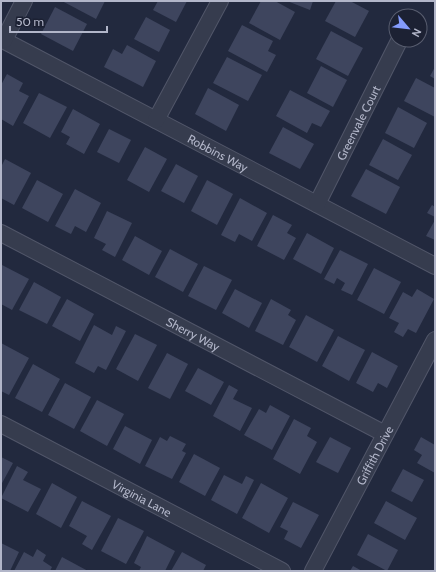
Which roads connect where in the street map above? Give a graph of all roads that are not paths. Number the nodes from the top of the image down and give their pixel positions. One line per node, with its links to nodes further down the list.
1 (24, 1): 3 (street)
2 (220, 1): 5 (street)
3 (2, 40): 5 (street, Robbins Way)
4 (395, 48): 6 (street, Greenvale Court)
5 (156, 120): 6 (street, Robbins Way)
6 (316, 204): 8 (street, Robbins Way)
7 (1, 233): 11 (street, Sherry Way)
8 (435, 266)
9 (435, 340): 11 (street, Griffith Drive)
10 (1, 424): 12 (street, Virginia Lane)
11 (385, 434): 13 (street, Griffith Drive)
12 (282, 571)
13 (313, 571)

